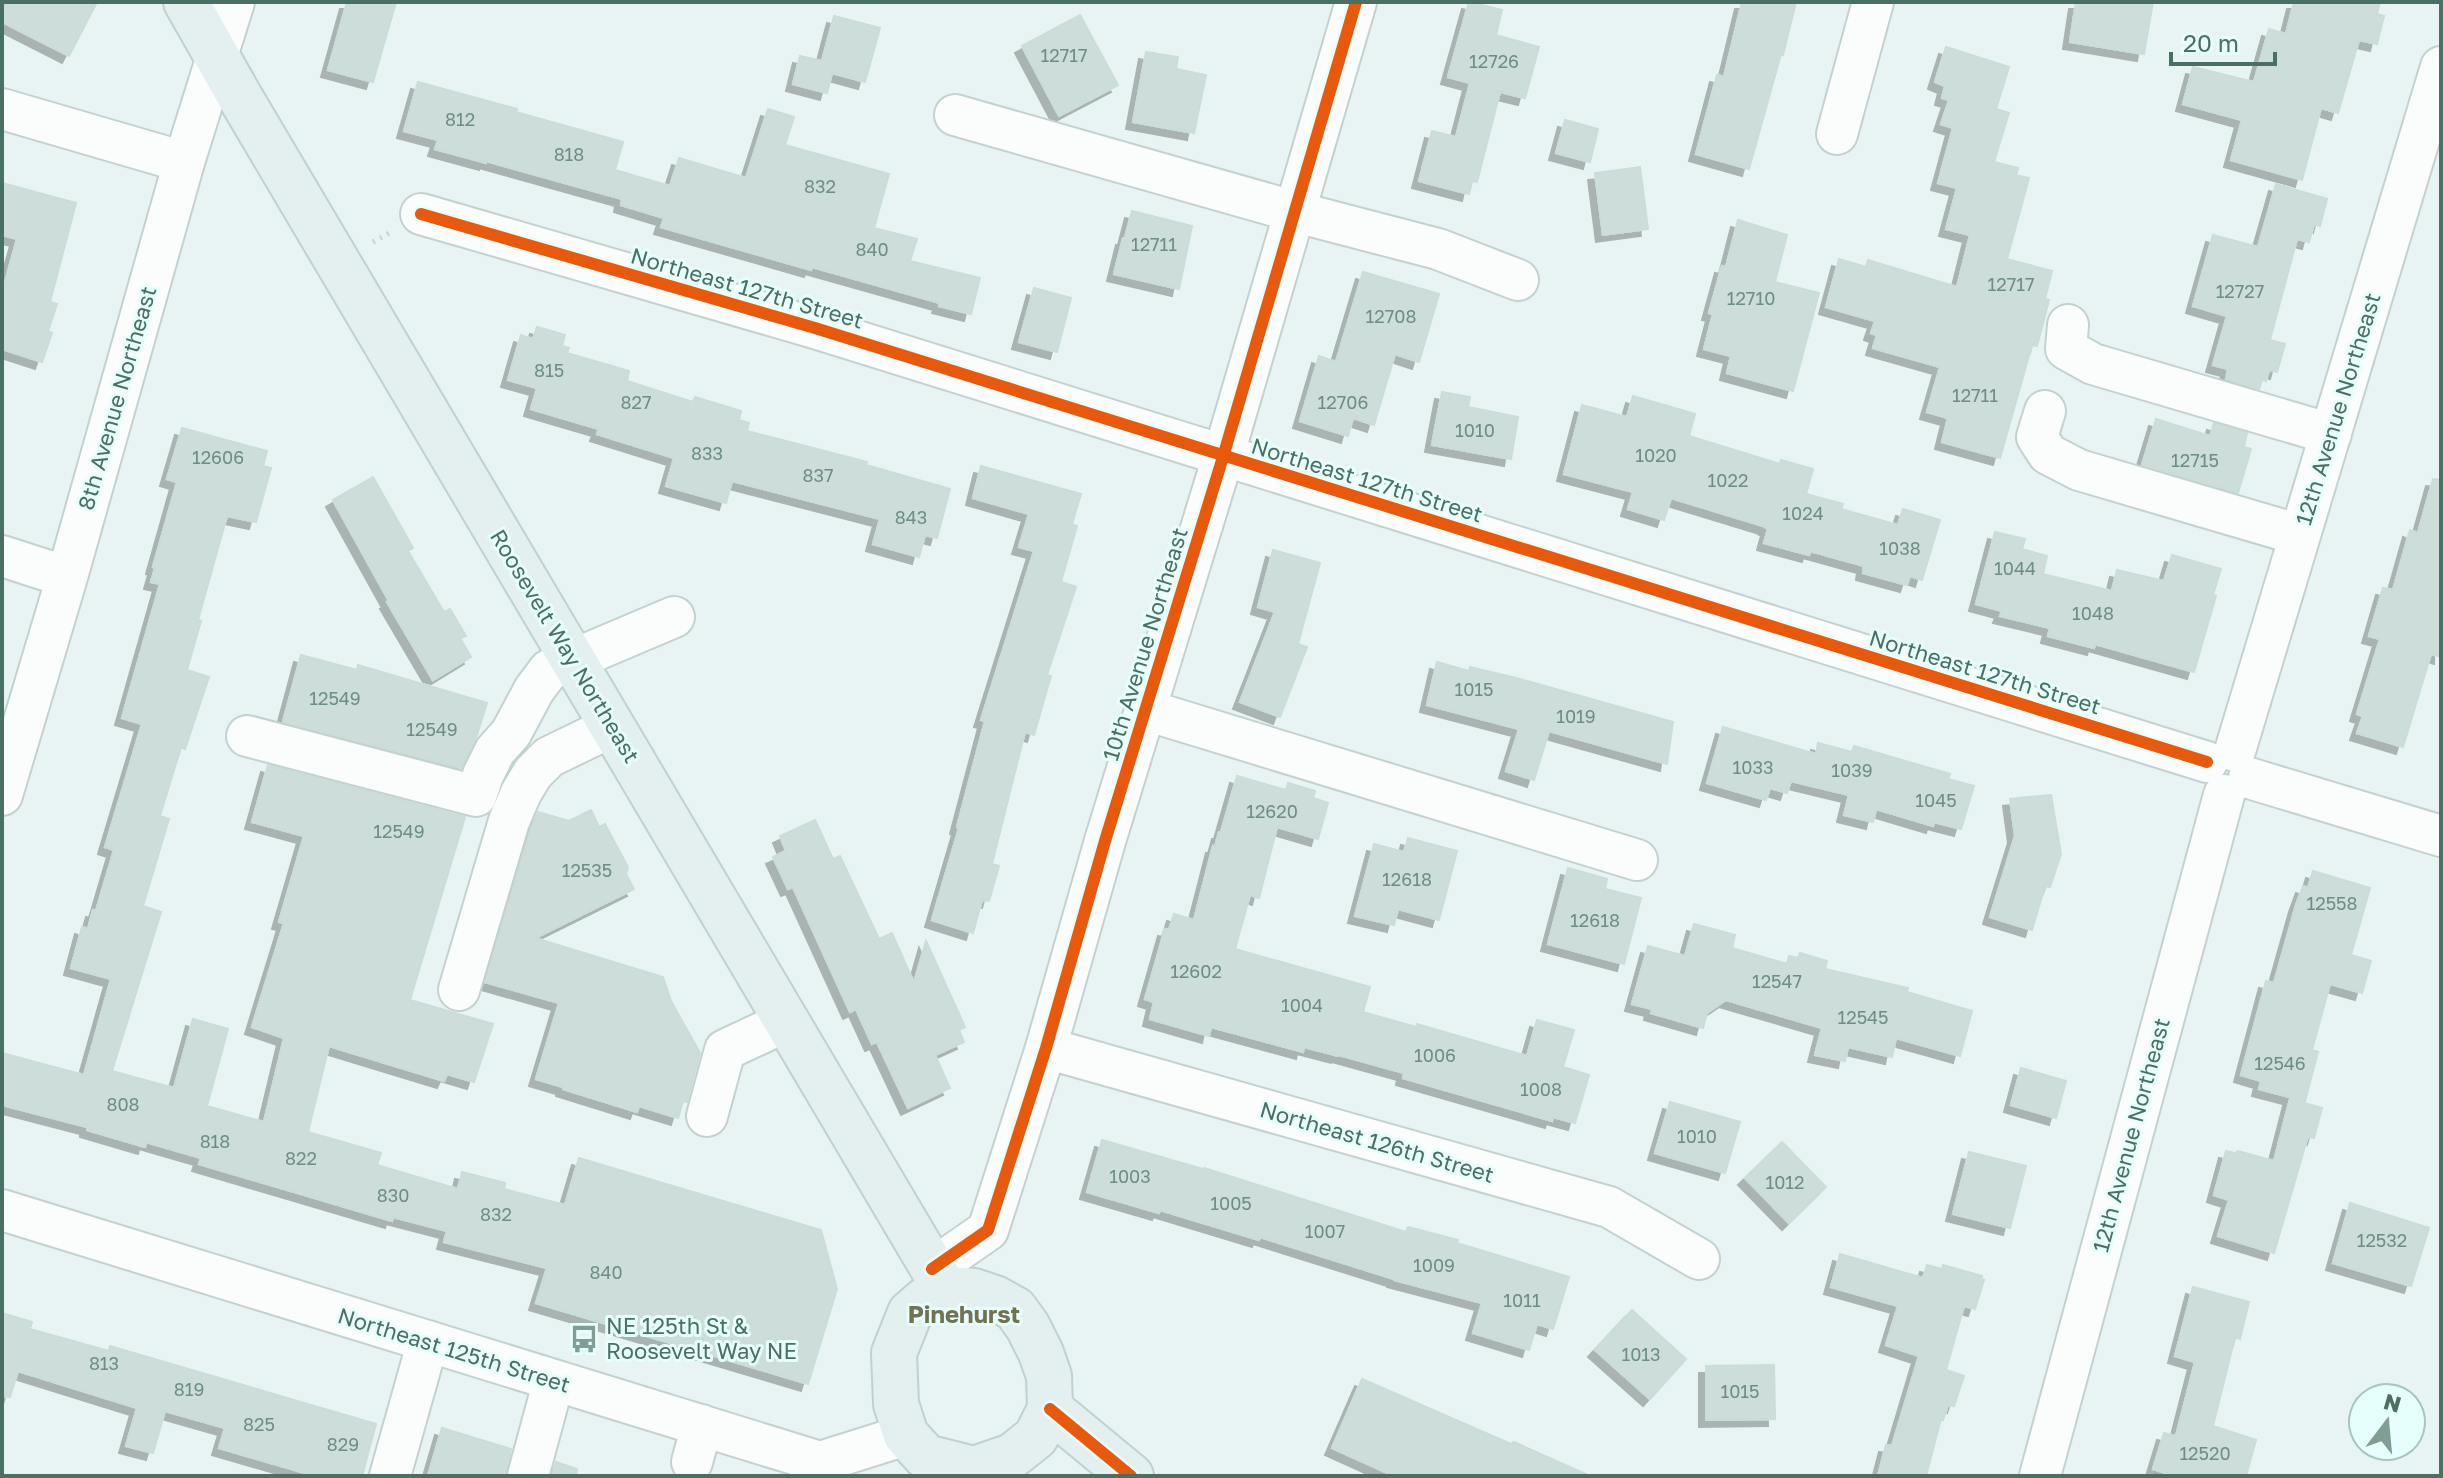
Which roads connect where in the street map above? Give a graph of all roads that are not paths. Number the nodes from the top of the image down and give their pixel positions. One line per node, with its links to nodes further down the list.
1 (186, 2): 5 (main road, Roosevelt Way Northeast)
2 (234, 2): 5 (street, 8th Avenue Northeast)
3 (1356, 2): 11 (street, 10th Avenue Northeast)
4 (1873, 2): 9 (street)
5 (217, 58): 10 (street, 8th Avenue Northeast); 22 (main road, Roosevelt Way Northeast)
6 (2441, 67): 16 (street, 12th Avenue Northeast)
7 (2, 109): 10 (street)
8 (955, 115): 11 (street)
9 (1837, 134)
10 (184, 162): 20 (street, 8th Avenue Northeast)
11 (1296, 212): 13 (street); 17 (street, 10th Avenue Northeast)
12 (421, 214): 17 (street, Northeast 127th Street)
13 (1518, 280)
14 (2068, 325): 16 (street)
15 (2045, 411): 18 (street)
16 (2331, 434): 18 (street, 12th Avenue Northeast)
17 (1223, 457): 23 (street, 10th Avenue Northeast); 26 (street, Northeast 127th Street)
18 (2300, 535): 26 (street, 12th Avenue Northeast)
19 (2, 556): 20 (street)
20 (67, 577): 27 (street, 8th Avenue Northeast)
21 (674, 617): 22 (street)
22 (573, 659): 24 (main road, Roosevelt Way Northeast); 25 (street)
23 (1146, 710): 29 (street); 32 (street, 10th Avenue Northeast)
24 (613, 726): 30 (street); 31 (main road, Roosevelt Way Northeast)
25 (247, 736)
26 (2228, 771): 28 (street, Northeast 127th Street); 44 (street, 12th Avenue Northeast)
27 (2, 795)
28 (2441, 836)
29 (1637, 860)
30 (459, 990)
31 (787, 1021): 33 (street); 36 (main road, Roosevelt Way Northeast)
32 (1046, 1048): 35 (street, Northeast 126th Street); 36 (street, 10th Avenue Northeast)
33 (707, 1116)
34 (2, 1210): 37 (street, Northeast 125th Street)
35 (1699, 1259)
36 (939, 1279): 39 (main road); 40 (main road)
37 (428, 1341): 38 (street, Northeast 125th Street); 41 (street)
38 (554, 1380): 40 (street, Northeast 125th Street); 42 (street)
39 (1050, 1409): 40 (main road); 43 (main road)
40 (918, 1456)
41 (390, 1476)
42 (528, 1476)
43 (1131, 1476)
44 (2040, 1476)

